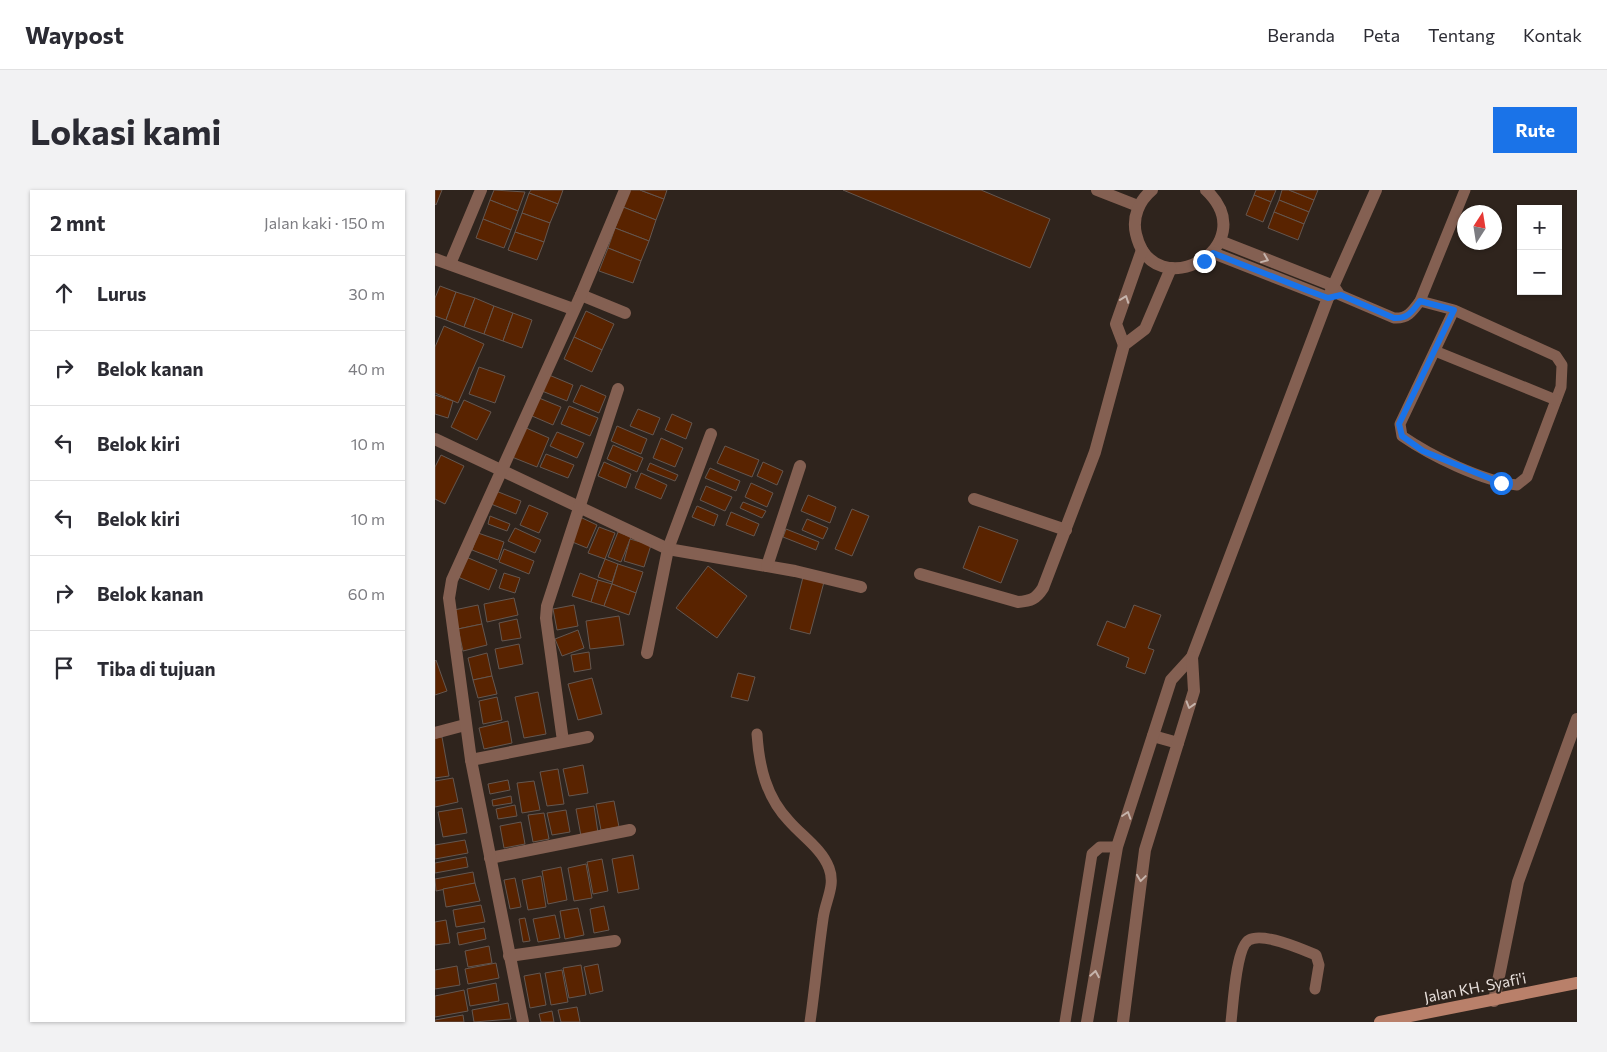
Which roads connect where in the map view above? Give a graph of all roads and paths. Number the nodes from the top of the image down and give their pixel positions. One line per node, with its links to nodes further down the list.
1 (481, 190): 13 (street)
2 (625, 190): 16 (street)
3 (1097, 190): 8 (street)
4 (1151, 190): 8 (street)
5 (1206, 190): 9 (street)
6 (1377, 190): 15 (street)
7 (1465, 190): 17 (lane)
8 (1138, 206): 10 (street)
9 (1219, 241): 11 (street); 15 (street, one-way to 15)
10 (1142, 250): 14 (street); 21 (street, one-way to 10)
11 (1213, 253): 14 (street); 15 (street)
12 (435, 259): 13 (street)
13 (450, 264): 18 (street)
14 (1171, 268): 21 (street)
15 (1334, 293): 17 (lane); 37 (street)
16 (581, 295): 18 (street); 20 (street)
17 (1420, 301): 19 (lane)
18 (573, 309): 28 (street)
19 (1454, 310): 22 (lane); 24 (lane)
20 (625, 313)
21 (1124, 345): 31 (street)
22 (1435, 352): 24 (lane); 24 (lane)
23 (618, 389): 30 (street)
24 (1556, 400)
25 (711, 434): 32 (street)
26 (435, 439): 28 (street)
27 (800, 466): 33 (street)
28 (503, 471): 30 (street); 39 (street)
29 (973, 499): 31 (street)
30 (579, 506): 32 (street); 44 (street)
31 (1066, 530): 34 (street)
32 (668, 549): 33 (street); 36 (street)
33 (767, 566): 35 (street)
34 (920, 574)
35 (861, 587)
36 (647, 653)
37 (1192, 657): 42 (street); 45 (street, one-way to 45)
38 (1577, 719): 54 (street)
39 (465, 725): 40 (street); 46 (street)
40 (435, 732)
41 (757, 734): 56 (lane)
42 (1153, 736): 45 (street); 48 (street, one-way to 42)
43 (588, 737): 44 (street)
44 (563, 742): 46 (street)
45 (1178, 743): 59 (street, one-way to 59)
46 (471, 760): 49 (street)
47 (630, 830): 49 (street)
48 (1117, 847): 57 (lane); 58 (street, one-way to 48)
49 (490, 858): 51 (street)
50 (615, 941): 51 (street)
51 (509, 956): 55 (street)
52 (1577, 982): 54 (main road, Jalan KH. Syafi'i)
53 (1315, 989): 60 (lane)
54 (1494, 1001): 61 (main road, Jalan KH. Syafi'i)
55 (523, 1022)
56 (810, 1022)
57 (1065, 1022)
58 (1087, 1022)
59 (1123, 1022)
60 (1231, 1022)
61 (1380, 1022)

